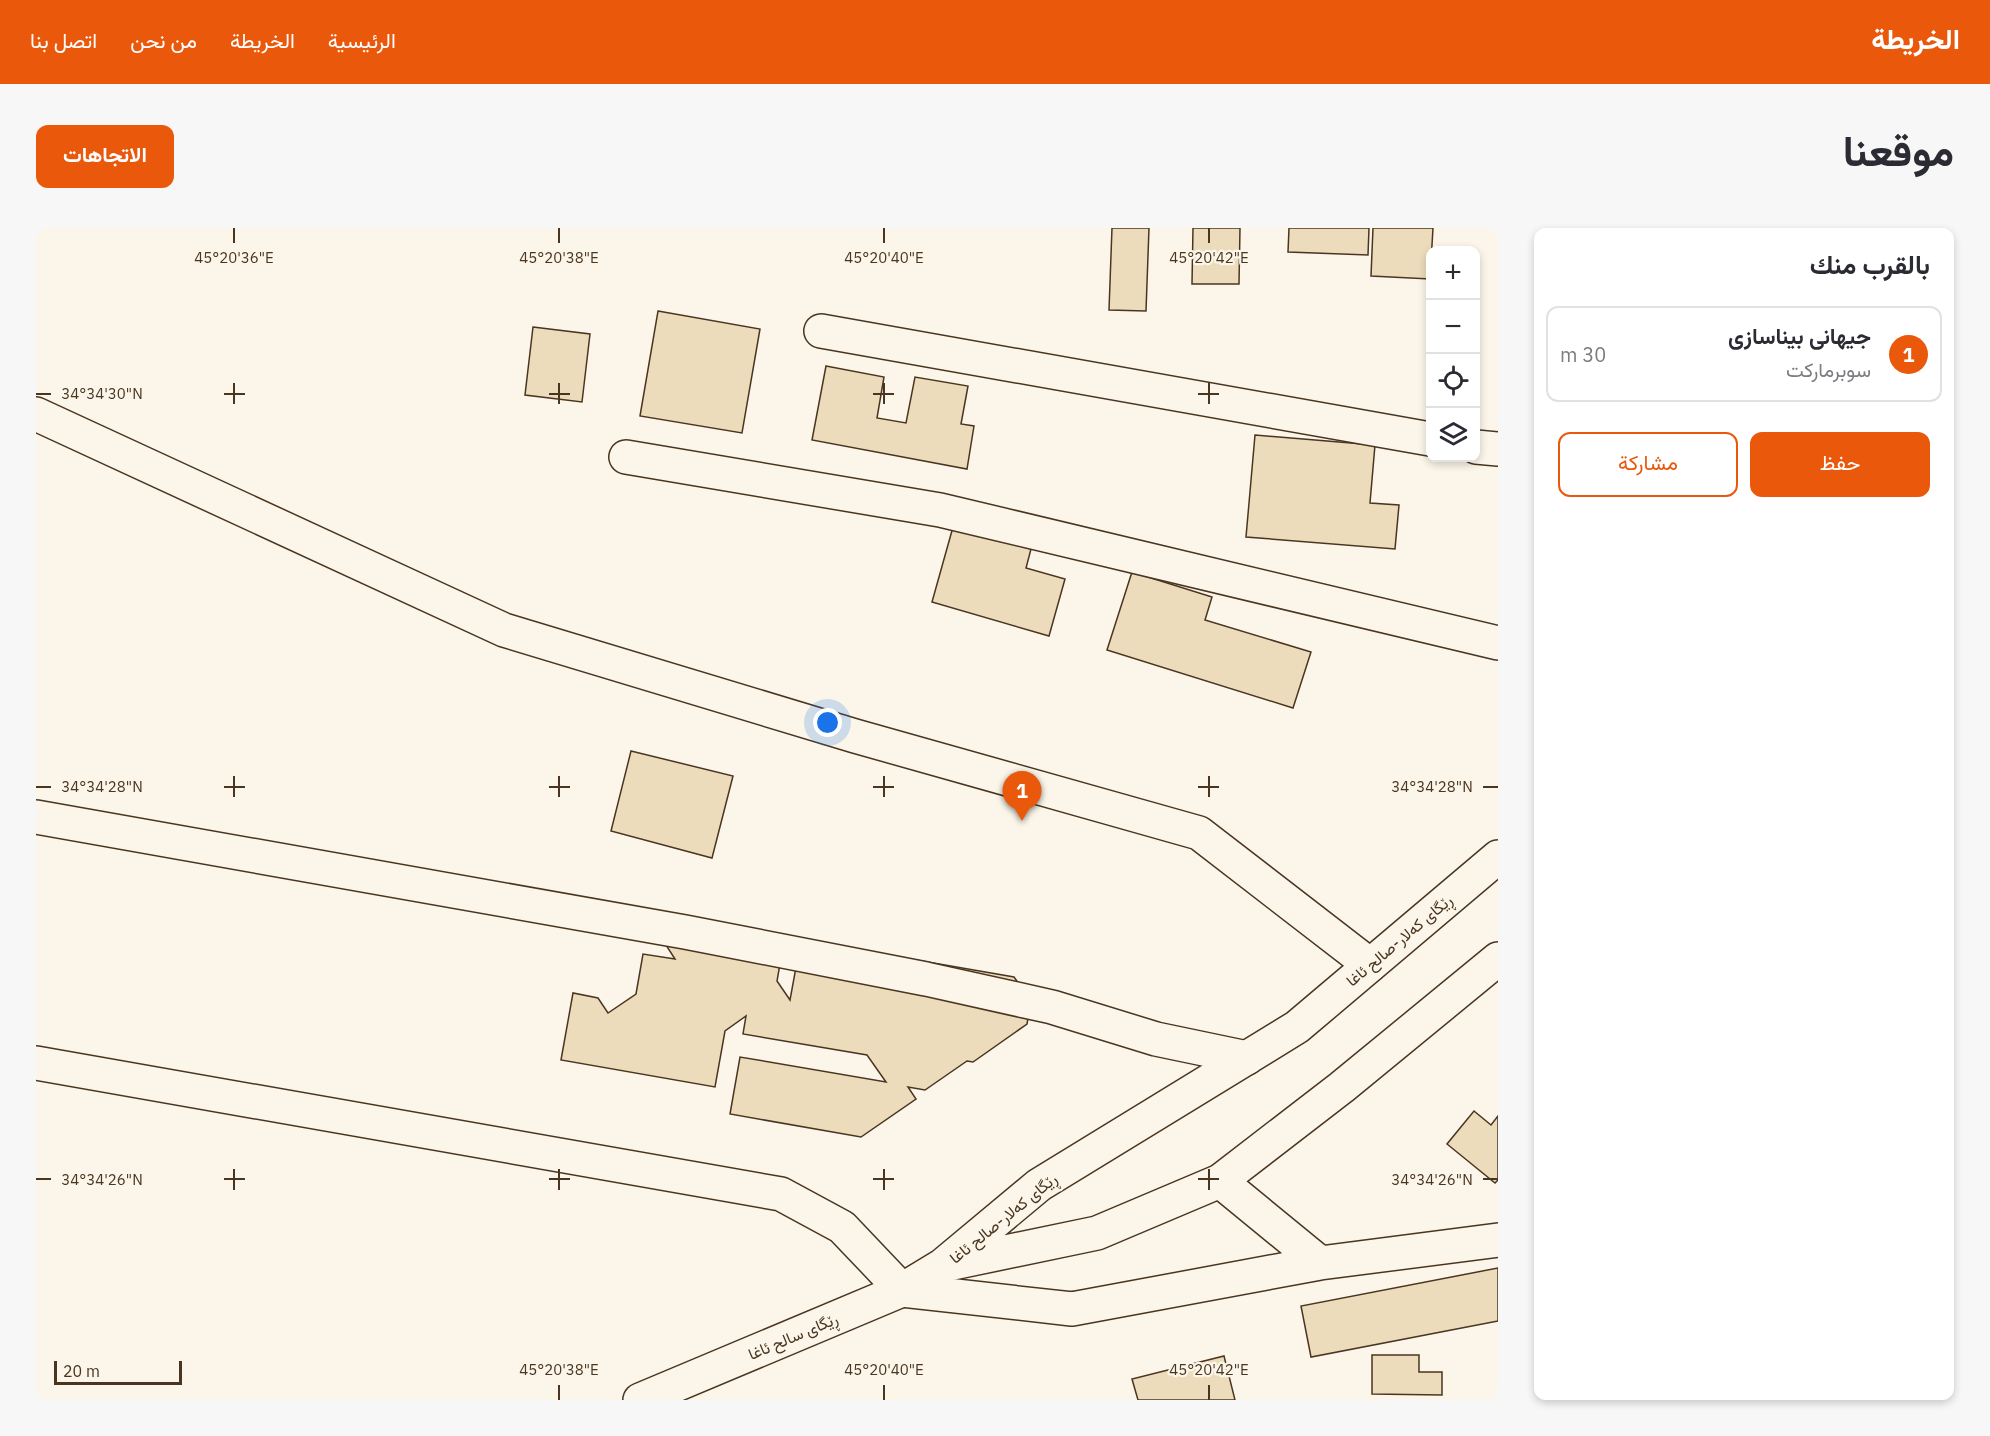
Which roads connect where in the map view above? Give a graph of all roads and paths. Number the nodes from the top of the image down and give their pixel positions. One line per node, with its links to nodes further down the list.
1 (821, 331): 3 (street)
2 (36, 414): 11 (street)
3 (1426, 438)
4 (1480, 447): 5 (street)
5 (1498, 449)
6 (626, 457): 7 (street)
7 (1498, 643)
8 (36, 817): 12 (street)
9 (1498, 857): 11 (street, ڕێگای کەلار-صالح ئاغا)
10 (1498, 959): 14 (street, ڕێگای کەلار-صالح ئاغا)
11 (1370, 965): 12 (street, ڕێگای کەلار-صالح ئاغا)
12 (1247, 1058): 17 (street, ڕێگای کەلار-صالح ئاغا)
13 (36, 1063): 18 (street)
14 (1220, 1181): 16 (street); 17 (street, ڕێگای کەلار-صالح ئاغا)
15 (1498, 1240): 16 (street)
16 (1320, 1263): 18 (street)
17 (943, 1266): 18 (street, ڕێگای سالح ئاغا)
18 (902, 1290): 19 (street, ڕێگای سالح ئاغا)
19 (640, 1400)

